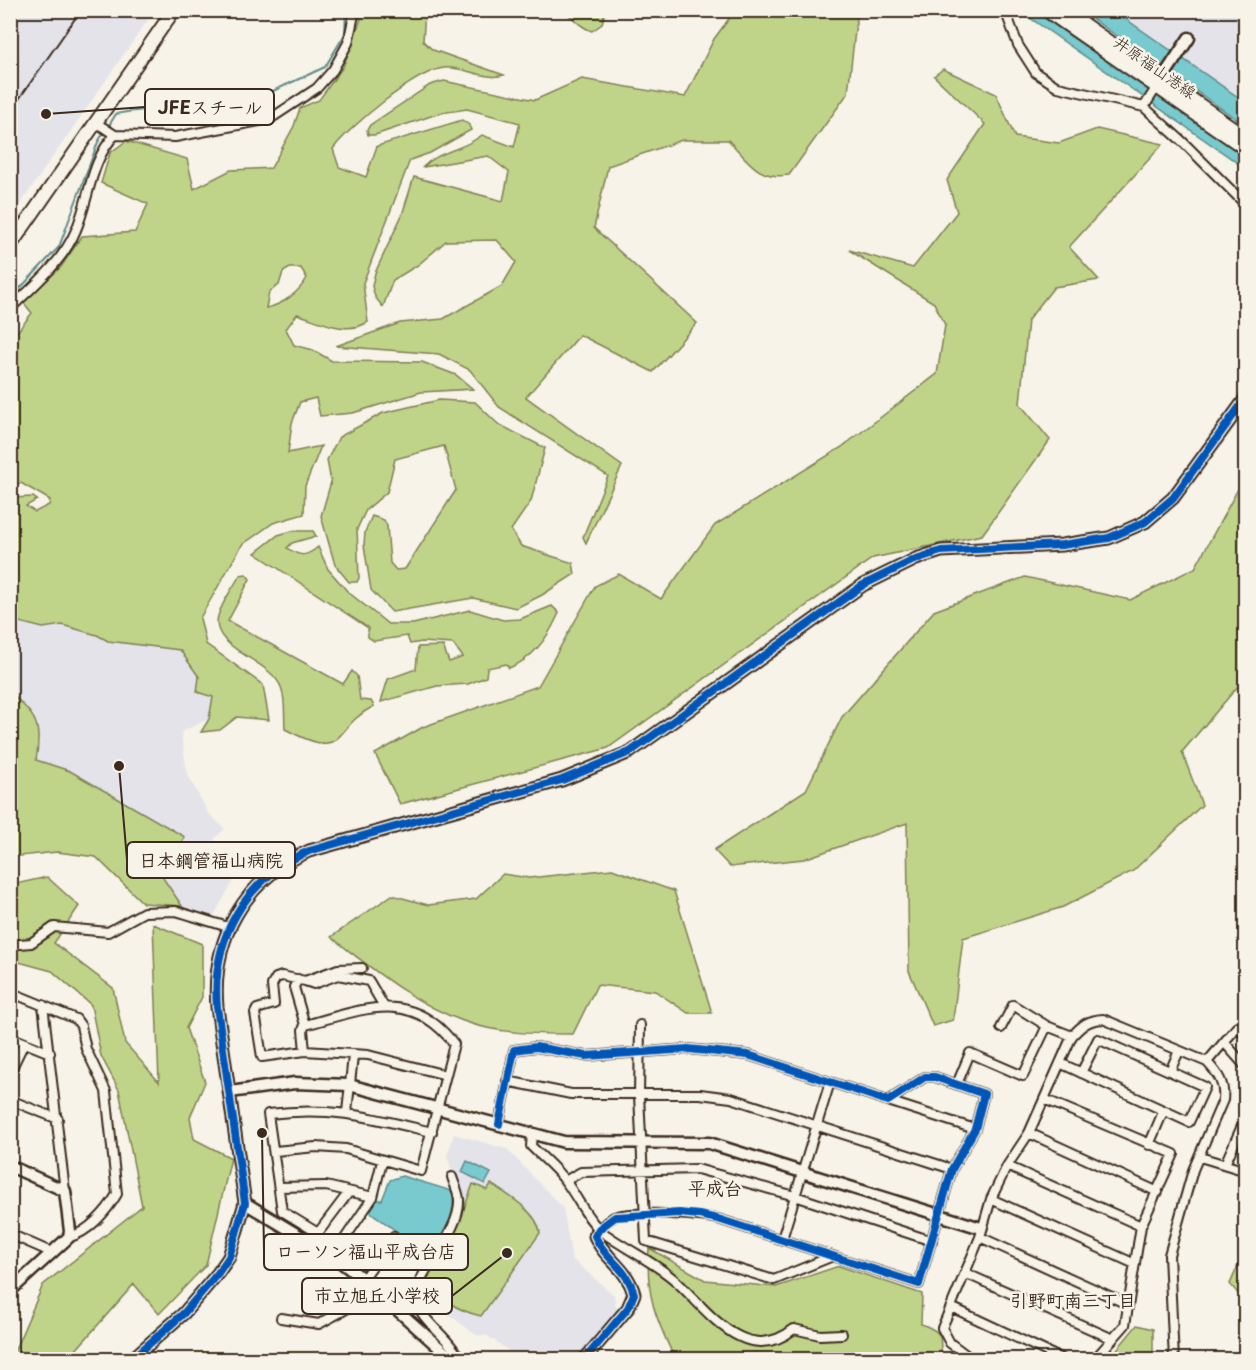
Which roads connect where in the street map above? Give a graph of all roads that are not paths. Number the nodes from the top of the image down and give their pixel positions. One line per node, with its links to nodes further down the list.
1 (165, 10): 15 (main road)
2 (174, 10): 10 (main road)
3 (355, 10): 11 (street)
4 (1005, 10): 9 (street)
5 (1046, 10): 8 (main road, 井原福山港線)
6 (1063, 10): 8 (main road, 井原福山港線)
7 (1189, 38): 8 (street)
8 (1160, 83): 9 (street); 12 (main road, 井原福山港線); 13 (main road, 井原福山港線)
9 (1144, 107): 14 (street)
10 (99, 125): 11 (street); 16 (main road)
11 (113, 134): 17 (street)
12 (1245, 137)
13 (1245, 149)
14 (1245, 205)
15 (10, 233)
16 (10, 246)
17 (10, 309)
18 (1245, 398): 19 (street)
19 (228, 927): 20 (street); 51 (street)
20 (10, 945)
21 (362, 968): 22 (street)
22 (301, 980): 25 (street); 26 (street); 35 (street)
23 (10, 992): 24 (street)
24 (43, 1005): 38 (street); 96 (street)
25 (383, 1005): 26 (street); 46 (street)
26 (305, 1025): 35 (street)
27 (640, 1025): 36 (street)
28 (1047, 1026): 29 (street); 31 (street); 49 (street)
29 (1001, 1028)
30 (1245, 1034): 33 (street)
31 (1072, 1036): 37 (street); 41 (street)
32 (10, 1037): 34 (street)
33 (1224, 1042): 40 (street); 42 (street)
34 (24, 1043): 38 (street); 44 (street)
35 (305, 1051): 39 (street)
36 (639, 1051): 47 (street); 48 (street); 52 (street)
37 (1179, 1051): 40 (street); 43 (street)
38 (50, 1053): 60 (street)
39 (353, 1056): 46 (street); 50 (street)
40 (1206, 1062): 70 (street)
41 (1060, 1063): 45 (street); 53 (street)
42 (1245, 1067)
43 (1170, 1071): 45 (street); 58 (street)
44 (10, 1072)
45 (1081, 1073): 58 (street)
46 (446, 1075): 56 (street)
47 (507, 1081): 52 (street); 61 (street)
48 (830, 1082): 55 (street); 62 (street)
49 (957, 1084): 55 (street); 63 (street)
50 (349, 1085): 51 (street); 56 (street); 57 (street)
51 (230, 1092): 88 (street)
52 (639, 1095): 62 (street); 67 (street)
53 (1044, 1099): 65 (street); 68 (street)
54 (10, 1100): 60 (street)
55 (888, 1101): 63 (street)
56 (438, 1108): 61 (street); 64 (street)
57 (347, 1112): 64 (street); 69 (street)
58 (1163, 1112): 68 (street)
59 (1245, 1117): 72 (street)
60 (58, 1119): 82 (street)
61 (499, 1124): 66 (street)
62 (816, 1126): 75 (street); 76 (street)
63 (975, 1129): 75 (street)
64 (432, 1132): 71 (street)
65 (1029, 1133): 74 (street); 84 (street)
66 (532, 1134): 67 (street); 80 (street)
67 (644, 1143): 76 (street); 77 (street)
68 (1149, 1145): 84 (street)
69 (275, 1151): 71 (street); 81 (street)
70 (1200, 1157): 72 (street); 117 (street)
71 (382, 1161): 86 (street)
72 (1225, 1164): 78 (street)
73 (10, 1166): 82 (street)
74 (1007, 1166): 87 (street); 91 (street)
75 (952, 1169): 90 (street)
76 (803, 1170): 85 (street); 90 (street)
77 (644, 1171): 80 (street); 85 (street); 89 (street)
78 (1245, 1171)
79 (452, 1177): 112 (street)
80 (566, 1181): 92 (street)
81 (279, 1187): 83 (street); 83 (street)
82 (65, 1191): 96 (street)
83 (349, 1192): 86 (street)
84 (1158, 1192): 91 (street)
85 (795, 1196): 97 (street); 98 (street)
86 (373, 1197): 100 (street)
87 (991, 1200): 93 (street); 102 (street)
88 (245, 1203): 100 (street); 111 (street)
89 (646, 1215): 92 (street); 97 (street); 101 (street)
90 (941, 1215): 93 (street); 98 (street)
91 (1141, 1227): 102 (street)
92 (599, 1229): 109 (street); 113 (street)
93 (980, 1233): 103 (street); 106 (street)
94 (10, 1234): 99 (street)
95 (394, 1236): 104 (street)
96 (69, 1237): 99 (street)
97 (782, 1239): 101 (street)
98 (932, 1241): 101 (street)
99 (53, 1252): 105 (street)
100 (333, 1256): 104 (street)
101 (833, 1256)
102 (1135, 1264): 106 (street)
103 (965, 1273): 107 (street); 110 (street)
104 (363, 1279): 108 (street); 112 (street)
105 (10, 1291)
106 (1127, 1304): 110 (street)
107 (951, 1307): 114 (street); 115 (street)
108 (281, 1318)
109 (842, 1334)
110 (1113, 1339): 116 (street)
111 (136, 1358)
112 (458, 1359)
113 (584, 1359)
114 (973, 1359)
115 (1064, 1359)
116 (1094, 1359)
117 (1174, 1359)

